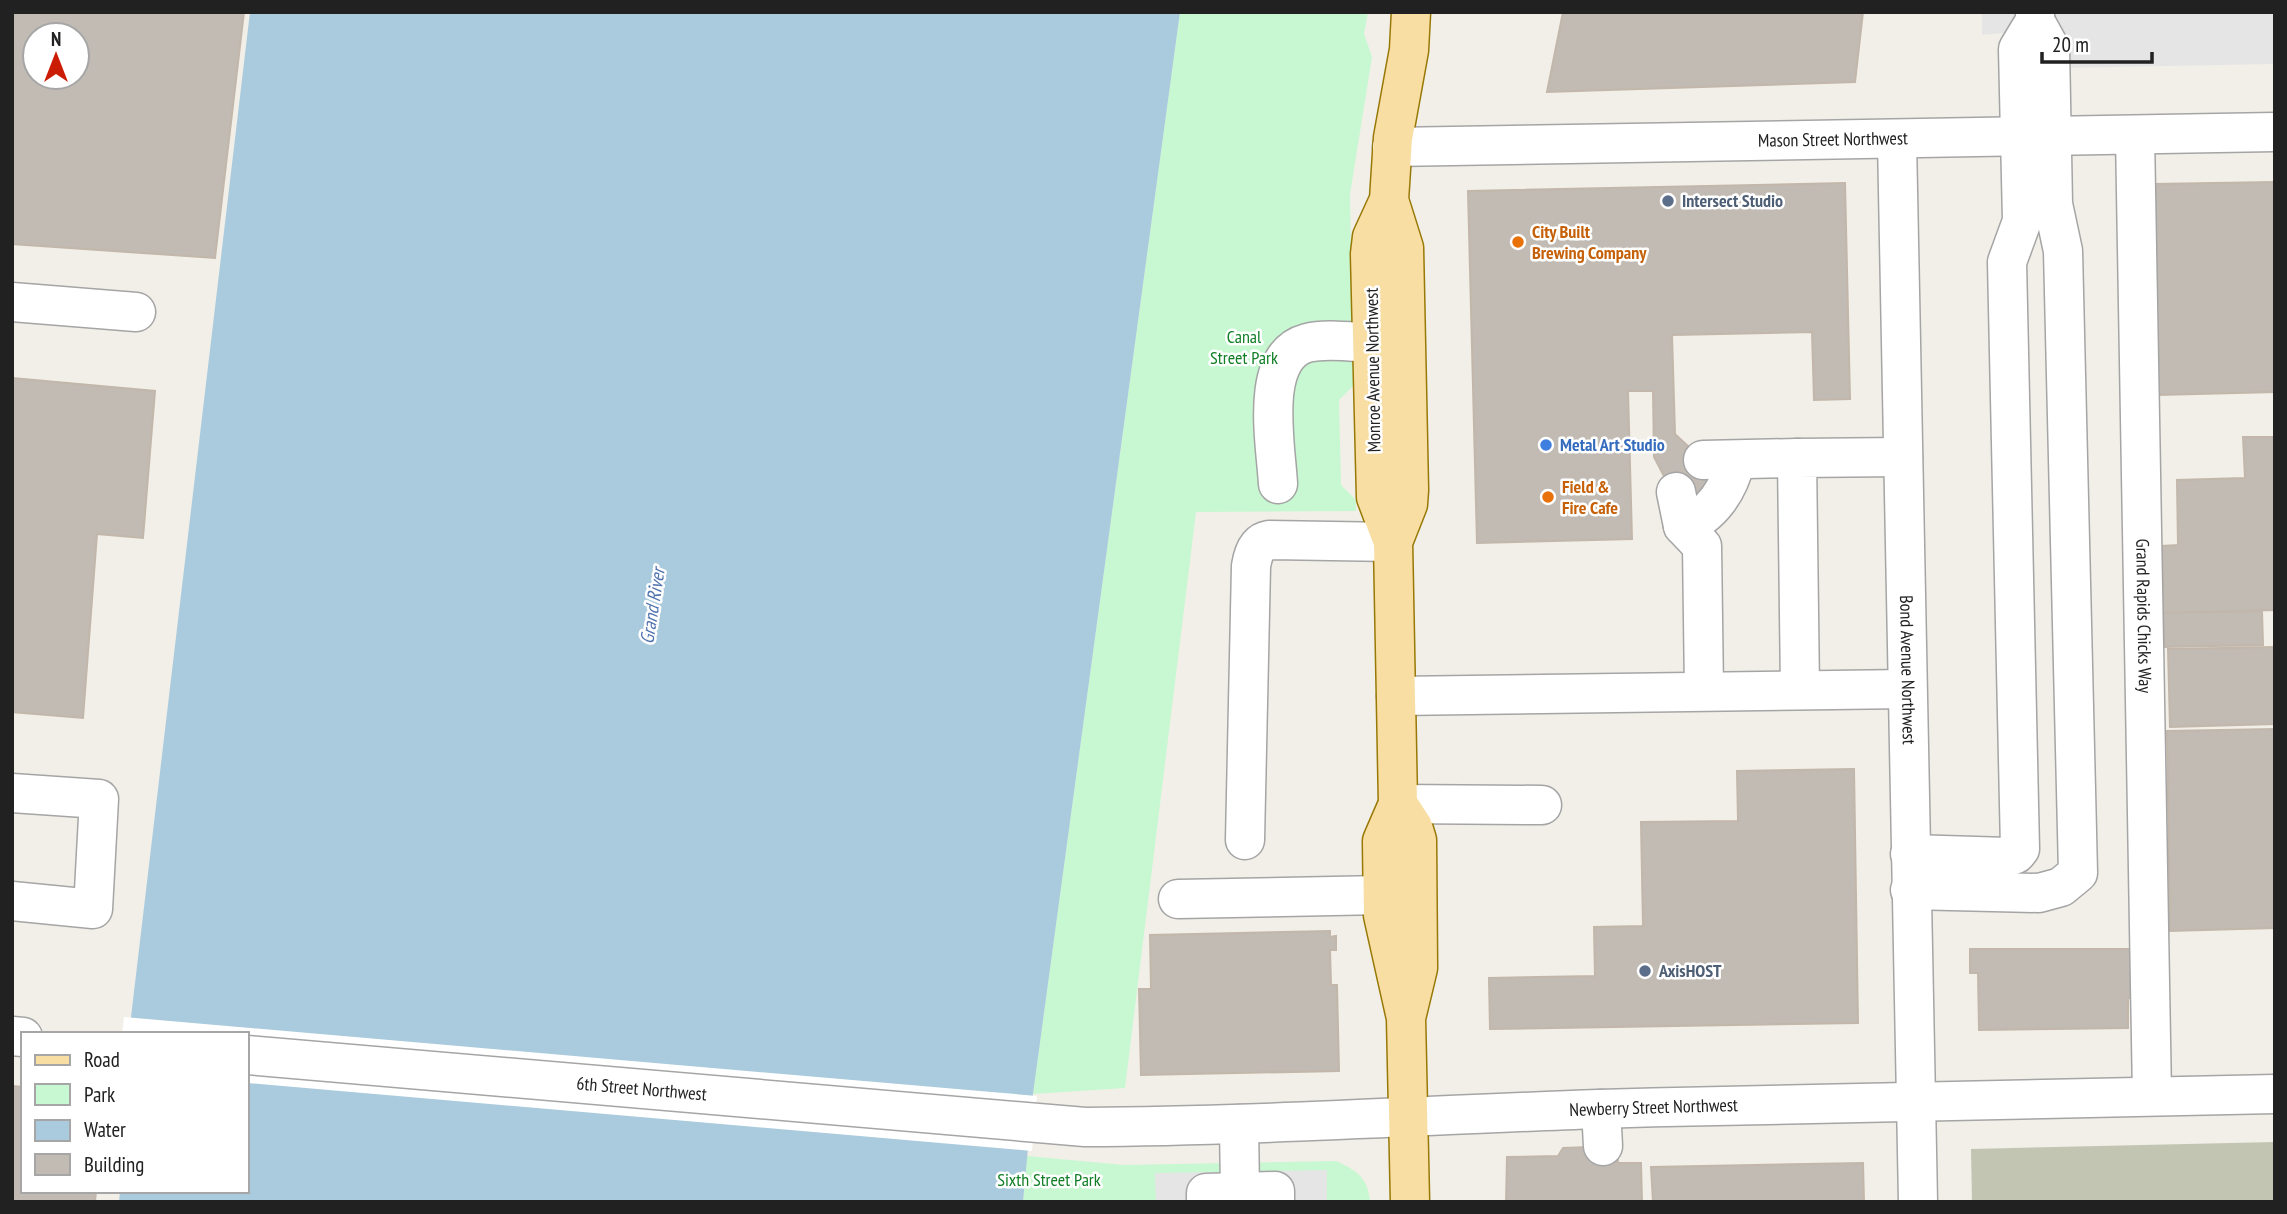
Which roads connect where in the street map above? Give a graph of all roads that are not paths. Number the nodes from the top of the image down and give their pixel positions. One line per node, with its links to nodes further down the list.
1 (1411, 12): 4 (main road, Monroe Avenue Northwest)
2 (1437, 12): 4 (main road, Monroe Avenue Northwest)
3 (2035, 16): 7 (street)
4 (1407, 65): 9 (main road, Monroe Avenue Northwest)
5 (2275, 132): 6 (street, Mason Street Northwest)
6 (2135, 135): 7 (street, Mason Street Northwest); 33 (street, Grand Rapids Chicks Way)
7 (2036, 137): 8 (street, Mason Street Northwest); 26 (street); 26 (street)
8 (1897, 140): 9 (street, Mason Street Northwest); 14 (street, Bond Avenue Northwest)
9 (1392, 147): 10 (main road, Monroe Avenue Northwest)
10 (1389, 200): 13 (main road, Monroe Avenue Northwest); 17 (main road, Monroe Avenue Northwest)
11 (12, 302): 12 (street)
12 (136, 312)
13 (1372, 343): 16 (street); 17 (main road, Monroe Avenue Northwest)
14 (1903, 457): 15 (street); 18 (street, Bond Avenue Northwest)
15 (1797, 458): 19 (street); 20 (street)
16 (1278, 484)
17 (1393, 542): 21 (main road, Monroe Avenue Northwest); 25 (street)
18 (1906, 689): 19 (street); 26 (street, Bond Avenue Northwest)
19 (1800, 690): 20 (street)
20 (1704, 691): 21 (street)
21 (1396, 695): 23 (main road, Monroe Avenue Northwest)
22 (12, 793): 29 (street)
23 (1398, 804): 24 (street); 27 (main road, Monroe Avenue Northwest); 30 (main road, Monroe Avenue Northwest)
24 (1542, 804)
25 (1245, 840)
26 (1910, 872): 34 (street, Bond Avenue Northwest)
27 (1383, 895): 28 (street); 30 (main road, Monroe Avenue Northwest)
28 (1178, 899)
29 (12, 901)
30 (1406, 1018): 35 (main road, Monroe Avenue Northwest)
31 (248, 1055): 36 (street, 6th Street Northwest)
32 (2275, 1094): 33 (street, Newberry Street Northwest)
33 (2152, 1096): 34 (street, Newberry Street Northwest)
34 (1915, 1100): 35 (street, Newberry Street Northwest); 40 (street, Bond Avenue Northwest)
35 (1409, 1115): 37 (street, Newberry Street Northwest); 39 (main road, Monroe Avenue Northwest)
36 (1035, 1124): 37 (street, Newberry Street Northwest)
37 (1239, 1124): 38 (street)
38 (1241, 1198)
39 (1410, 1202)
40 (1918, 1202)

